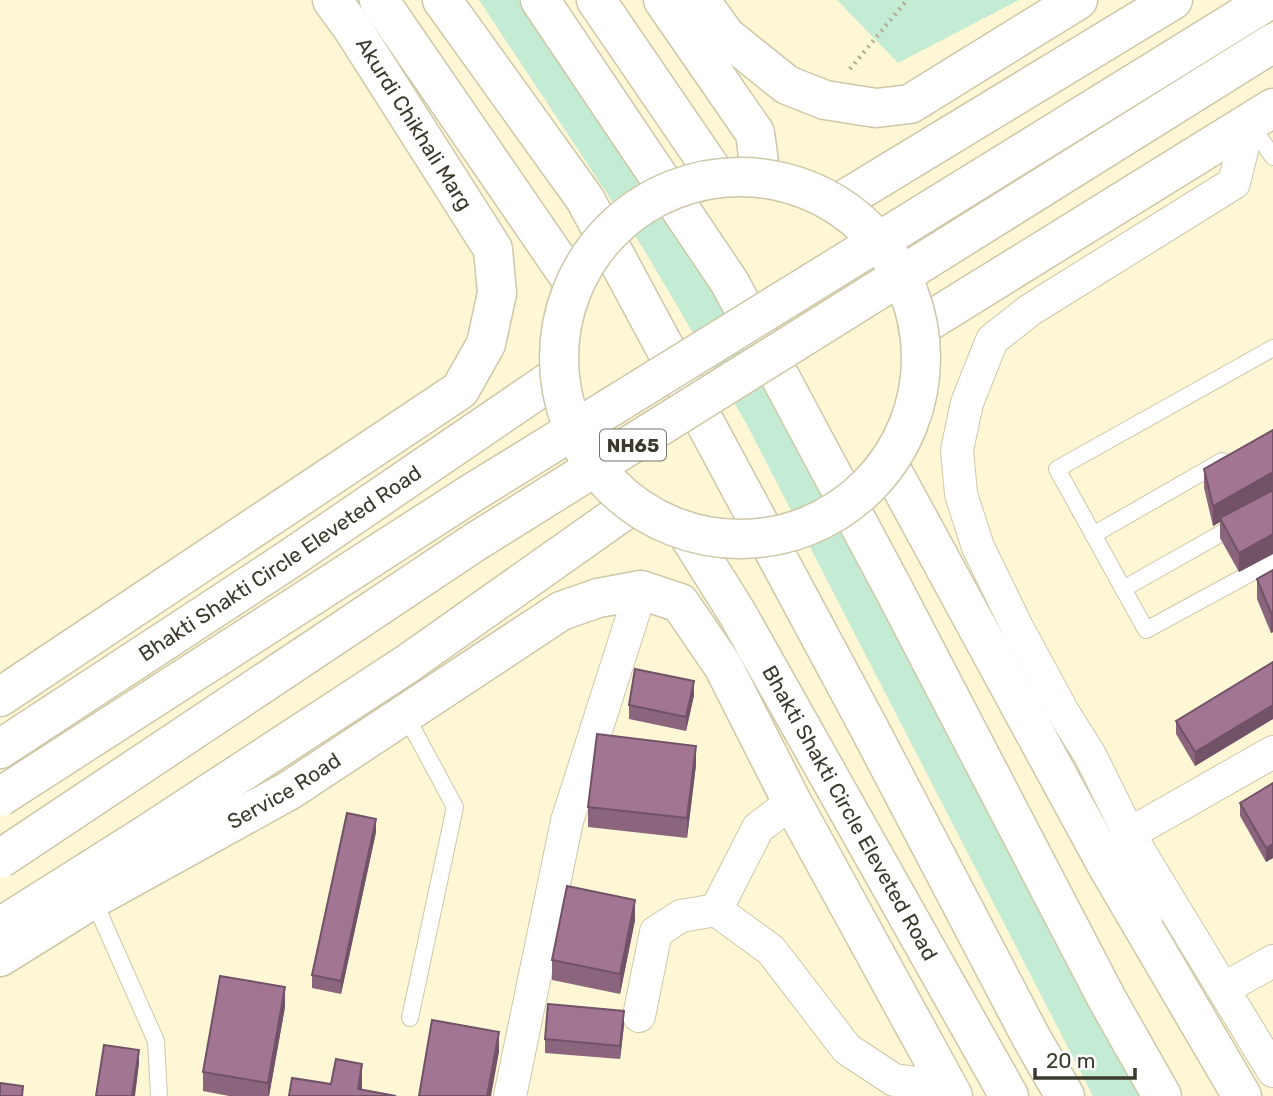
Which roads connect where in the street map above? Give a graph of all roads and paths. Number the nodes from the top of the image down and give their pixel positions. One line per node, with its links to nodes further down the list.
1 (332, 0): 32 (main road, Akurdi Chikhali Marg)
2 (379, 0): 19 (main road)
3 (442, 0): 54 (main road)
4 (540, 0): 55 (main road)
5 (596, 0): 16 (main road)
6 (663, 0): 17 (main road)
7 (700, 0): 13 (main road)
8 (907, 0): 13 (path)
9 (1077, 0): 13 (main road)
10 (1172, 0): 18 (main road)
11 (1269, 0): 36 (main road, NH65, bridge)
12 (1273, 43): 39 (main road, NH65, bridge)
13 (825, 100)
14 (1261, 115): 15 (lane); 20 (main road); 38 (street)
15 (1273, 157)
16 (717, 177): 17 (main road, bridge); 19 (main road, bridge)
17 (761, 177): 18 (main road, bridge)
18 (837, 204): 20 (main road, bridge)
19 (574, 284): 22 (main road, bridge)
20 (918, 328): 24 (main road, bridge)
21 (1273, 348): 28 (lane)
22 (559, 374): 26 (main road, bridge); 34 (main road, Bhakti Shakti Circle Eleveted Road)
23 (1237, 452): 28 (lane)
24 (888, 463): 27 (main road, bridge); 43 (main road)
25 (1273, 504): 30 (lane)
26 (632, 505): 27 (main road, bridge); 42 (main road)
27 (687, 533): 53 (main road, Bhakti Shakti Circle Eleveted Road)
28 (1093, 535): 30 (lane)
29 (1273, 561): 30 (lane)
30 (1123, 589)
31 (641, 590): 33 (main road, Service Road); 37 (main road); 52 (street)
32 (0, 697)
33 (405, 714): 40 (main road, Service Road); 48 (lane)
34 (0, 749)
35 (1273, 752): 38 (street)
36 (0, 797)
37 (792, 802): 41 (street); 50 (main road)
38 (1129, 834): 43 (street); 46 (street)
39 (0, 859)
40 (93, 900): 44 (main road, Service Road); 51 (lane)
41 (716, 910): 47 (street); 50 (street)
42 (0, 927)
43 (1148, 936): 56 (main road)
44 (0, 957)
45 (1273, 961): 46 (street)
46 (1225, 988): 49 (street)
47 (639, 1016)
48 (410, 1018)
49 (1273, 1071)
50 (950, 1092)
51 (159, 1096)
52 (510, 1096)
53 (1009, 1096)
54 (1065, 1096)
55 (1162, 1096)
56 (1242, 1096)

